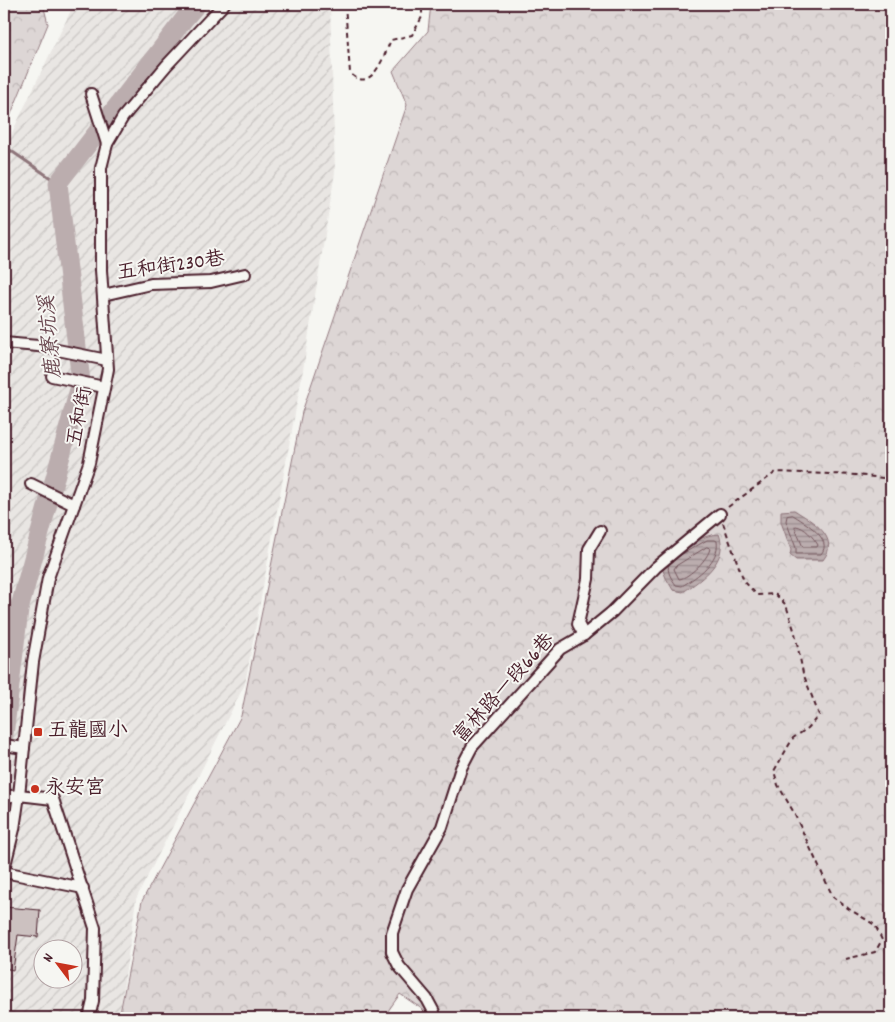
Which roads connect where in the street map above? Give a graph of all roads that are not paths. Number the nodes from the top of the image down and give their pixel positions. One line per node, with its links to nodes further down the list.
1 (220, 5): 3 (street, 五和街)
2 (91, 94): 3 (street)
3 (107, 144): 5 (street, 五和街)
4 (244, 274): 5 (street, 五和街230巷)
5 (103, 295): 7 (street, 五和街)
6 (4, 343): 7 (street)
7 (107, 360): 9 (street, 五和街)
8 (52, 376): 9 (street)
9 (104, 387): 11 (street, 五和街)
10 (31, 484): 11 (street)
11 (74, 505): 16 (street, 五和街)
12 (720, 514): 14 (street, 富林路一段66巷)
13 (600, 531): 14 (street)
14 (584, 635): 22 (street, 富林路一段66巷)
15 (4, 745): 16 (street)
16 (24, 748): 17 (street, 五和街)
17 (19, 795): 18 (street); 19 (street, 五和街); 20 (street)
18 (4, 797)
19 (4, 870): 20 (street)
20 (83, 888): 21 (street)
21 (89, 1018)
22 (435, 1018)

